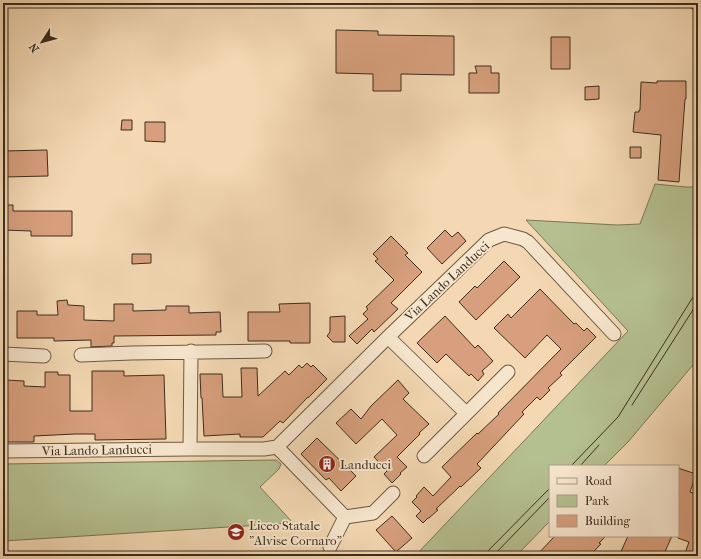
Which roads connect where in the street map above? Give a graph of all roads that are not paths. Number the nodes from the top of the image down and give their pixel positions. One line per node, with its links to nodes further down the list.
1 (614, 334): 2 (street, Via Lando Landucci)
2 (388, 337): 9 (street); 10 (street, Via Lando Landucci)
3 (190, 351): 4 (street); 6 (street); 11 (street)
4 (265, 351)
5 (3, 354): 7 (street)
6 (81, 355)
7 (44, 356)
8 (508, 372): 9 (street)
9 (466, 413): 13 (street)
10 (278, 447): 11 (street, Via Lando Landucci); 15 (street)
11 (190, 449): 12 (street, Via Lando Landucci)
12 (3, 451)
13 (424, 456)
14 (393, 493): 15 (street)
15 (345, 517): 16 (street)
16 (330, 547)

